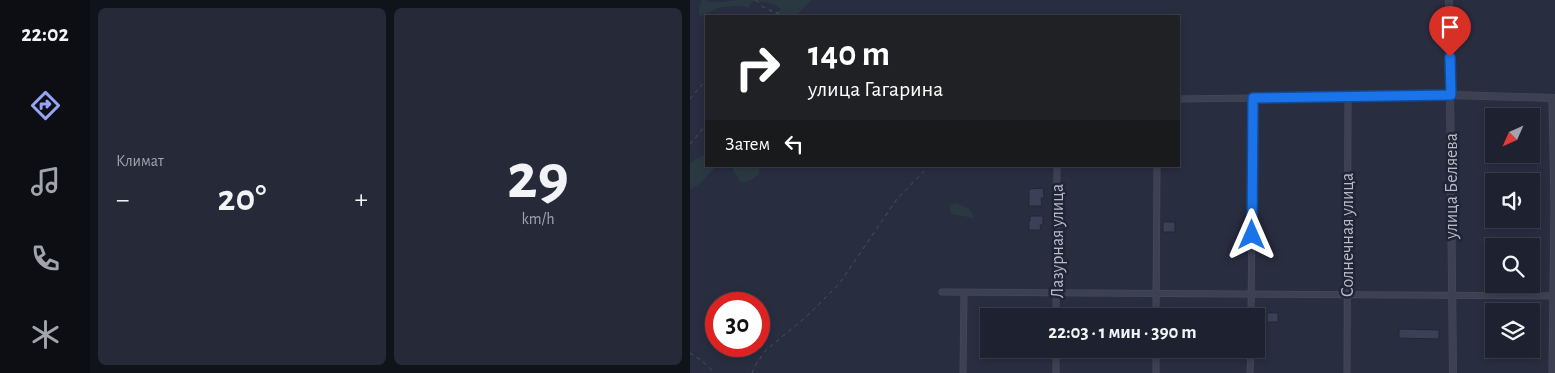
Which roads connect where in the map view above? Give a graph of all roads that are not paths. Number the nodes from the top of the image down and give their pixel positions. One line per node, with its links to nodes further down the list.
1 (1449, 0): 2 (street, улица Беляева)
2 (1451, 95): 3 (street); 5 (street); 15 (street, улица Беляева)
3 (1348, 97): 4 (street); 14 (street, Солнечная улица)
4 (1253, 98): 6 (street); 13 (street)
5 (1554, 98): 16 (street)
6 (1180, 99)
7 (1057, 167): 11 (street, Лазурная улица)
8 (1157, 167): 12 (street)
9 (942, 292): 10 (street)
10 (964, 292): 11 (street); 23 (street)
11 (1056, 292): 12 (street); 17 (street, Лазурная улица)
12 (1156, 293): 13 (street); 18 (street)
13 (1251, 294): 14 (street); 19 (street)
14 (1347, 294): 15 (street); 27 (street, Солнечная улица)
15 (1452, 295): 16 (street); 28 (street, улица Беляева)
16 (1554, 296): 29 (street)
17 (1056, 308)
18 (1156, 308)
19 (1251, 308)
20 (1056, 358): 24 (street)
21 (1156, 358): 25 (street)
22 (1250, 358): 26 (street)
23 (963, 373)
24 (1056, 373)
25 (1156, 373)
26 (1250, 373)
27 (1347, 373)
28 (1453, 373)
29 (1552, 373)

